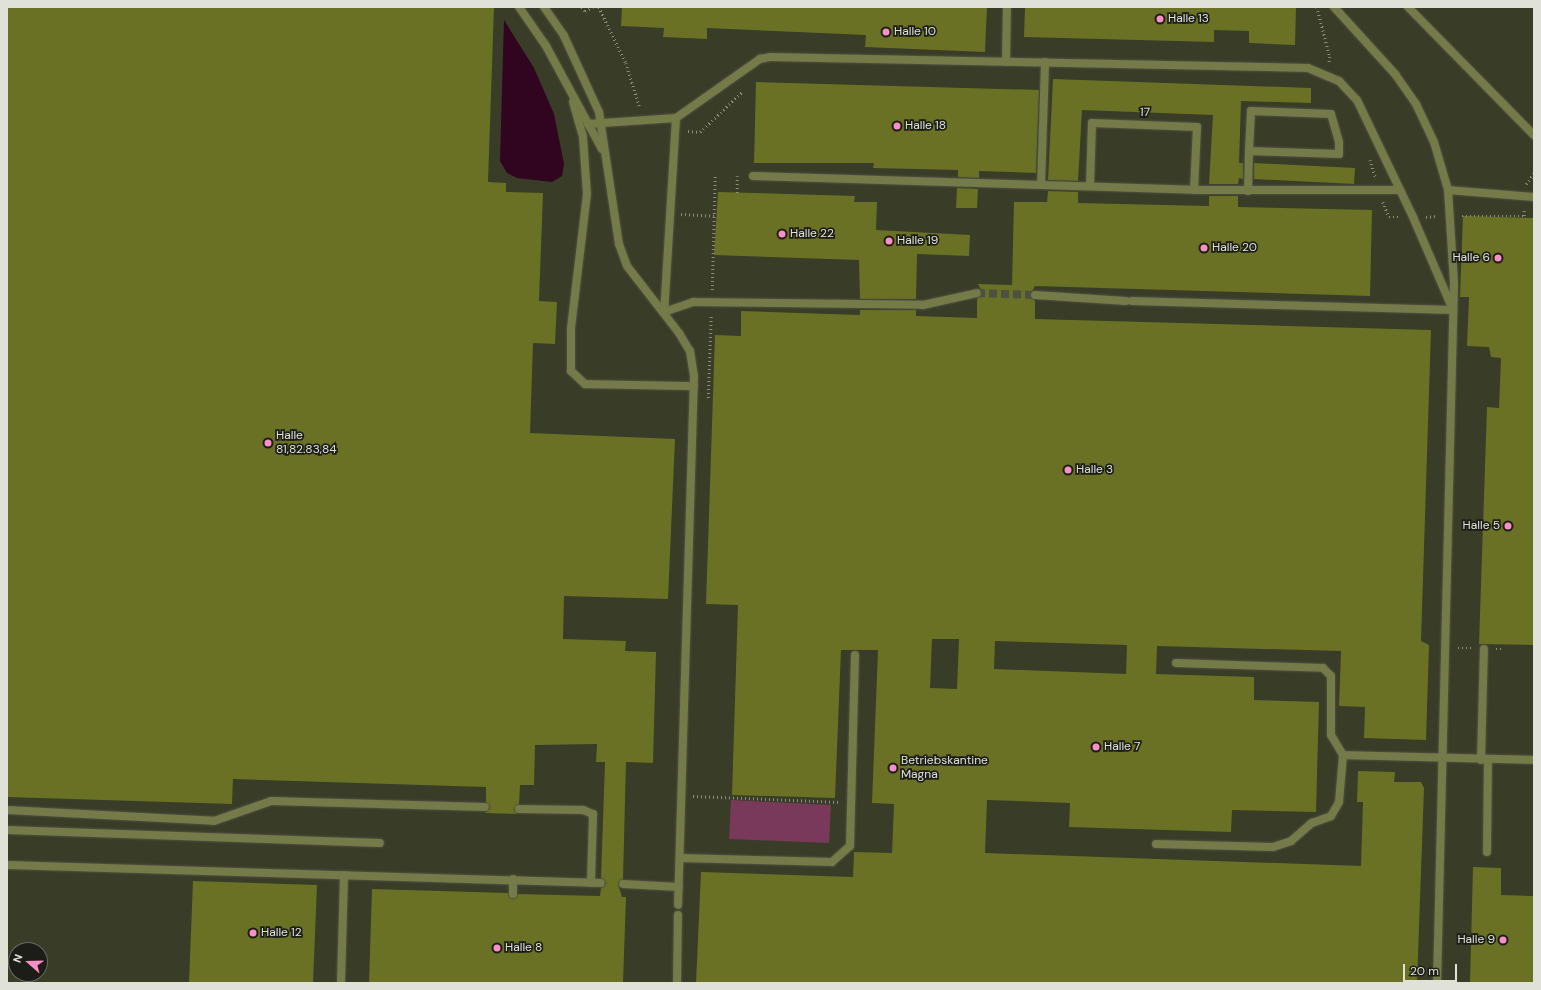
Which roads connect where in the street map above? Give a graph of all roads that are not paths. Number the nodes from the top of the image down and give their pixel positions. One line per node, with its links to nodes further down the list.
1 (519, 7): 8 (street)
2 (544, 7): 10 (street)
3 (1007, 7): 6 (street)
4 (1334, 7): 20 (street)
5 (1408, 7): 12 (street)
6 (1006, 62): 7 (street); 9 (street)
7 (1045, 62): 16 (street); 19 (street)
8 (573, 102): 11 (street); 27 (street)
9 (676, 118): 10 (street); 26 (street)
10 (601, 123): 11 (street); 14 (street)
11 (588, 124): 14 (street)
12 (1534, 135)
13 (1249, 151): 13 (street); 21 (street)
14 (605, 157): 26 (street)
15 (753, 176): 16 (street)
16 (1041, 185): 17 (street)
17 (1090, 186): 18 (street); 18 (street, 17)
18 (1194, 190): 21 (street)
19 (1400, 190): 21 (street); 25 (street)
20 (1448, 190): 22 (street); 25 (street)
21 (1248, 191)
22 (1534, 196)
23 (977, 293): 26 (street)
24 (1035, 295): 25 (street)
25 (1453, 310): 32 (street)
26 (664, 312): 27 (street)
27 (694, 386): 42 (street)
28 (1484, 649): 33 (street)
29 (855, 655): 42 (street)
30 (1176, 663): 31 (street)
31 (1343, 755): 32 (street); 40 (street)
32 (1442, 760): 33 (street); 55 (street)
33 (1485, 760): 34 (street); 41 (street)
34 (1534, 760)
35 (486, 807): 37 (street)
36 (519, 809): 46 (street)
37 (7, 810)
38 (7, 830): 39 (street)
39 (380, 843)
40 (1156, 844)
41 (1487, 852)
42 (680, 858): 49 (street)
43 (7, 866): 44 (street)
44 (344, 875): 45 (street); 53 (street)
45 (513, 879): 46 (street); 50 (street)
46 (591, 882): 47 (street)
47 (601, 883)
48 (622, 884): 49 (street)
49 (680, 887): 51 (street)
50 (513, 894)
51 (678, 905)
52 (678, 916): 54 (street)
53 (341, 983)
54 (677, 983)
55 (1437, 983)

